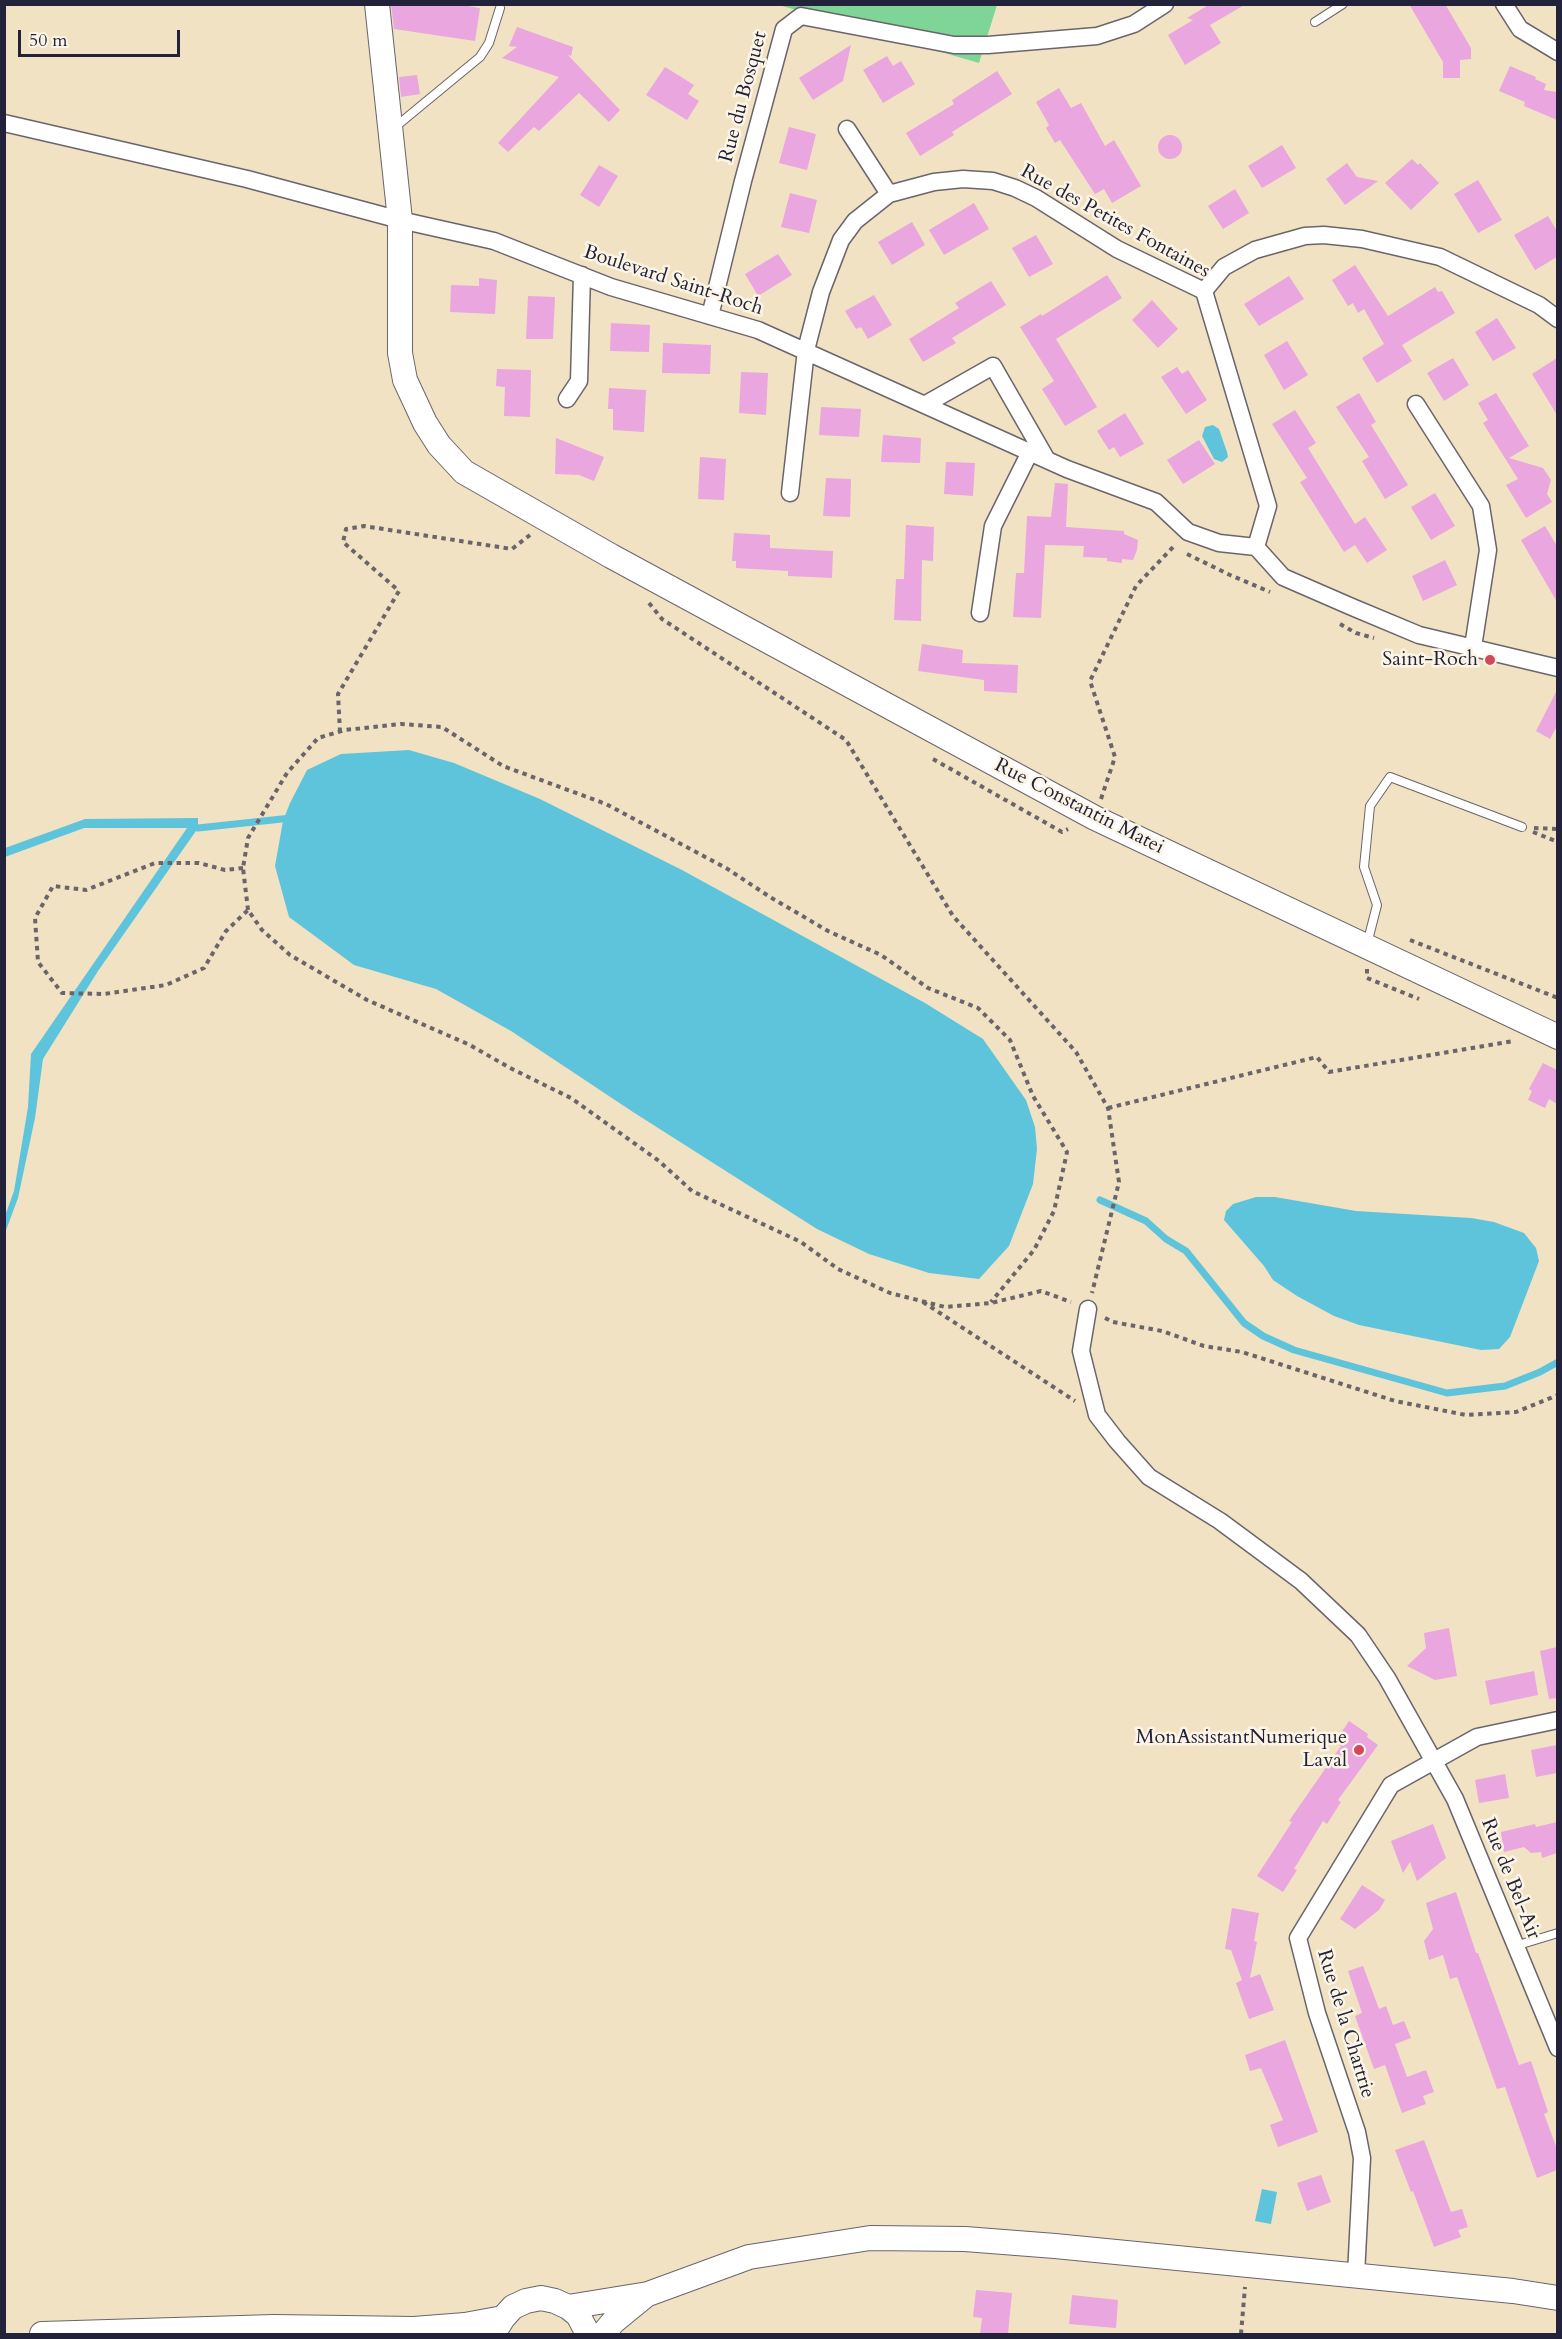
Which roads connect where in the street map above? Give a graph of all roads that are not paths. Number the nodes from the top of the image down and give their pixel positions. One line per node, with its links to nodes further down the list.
1 (377, 4): 10 (street, Rue Constantin Matei)
2 (1165, 4): 15 (street, Rue du Bosquet)
3 (1343, 4): 6 (lane)
4 (1504, 4): 7 (street)
5 (500, 8): 10 (lane)
6 (1315, 22)
7 (1557, 52)
8 (4, 123): 12 (street, Boulevard Saint-Roch)
9 (847, 129): 11 (street)
10 (391, 130): 12 (street, Rue Constantin Matei)
11 (889, 194): 14 (street, Rue des Petites Fontaines); 17 (street, Rue des Petites Fontaines)
12 (400, 220): 13 (street, Boulevard Saint-Roch); 29 (street, Rue Constantin Matei)
13 (582, 275): 15 (street, Boulevard Saint-Roch); 18 (street)
14 (1203, 291): 16 (street); 24 (street, Rue des Petites Fontaines)
15 (710, 316): 17 (street, Boulevard Saint-Roch)
16 (1557, 319)
17 (806, 350): 20 (street, Boulevard Saint-Roch); 23 (street, Rue des Petites Fontaines)
18 (567, 399)
19 (1416, 404): 26 (street)
20 (926, 405): 21 (street, Boulevard Saint-Roch); 22 (street)
21 (1030, 452): 22 (street, Boulevard Saint-Roch); 25 (street)
22 (1047, 460): 24 (street, Boulevard Saint-Roch)
23 (790, 493)
24 (1256, 548): 26 (street)
25 (980, 612)
26 (1473, 647): 27 (street)
27 (1557, 668)
28 (1522, 827): 29 (lane)
29 (1366, 948): 30 (street, Rue Constantin Matei)
30 (1557, 1037)
31 (1088, 1309): 33 (street, Rue de Bel-Air)
32 (1557, 1720): 33 (street, Rue de la Chartrie)
33 (1433, 1761): 35 (street, Rue de Bel-Air); 37 (street, Rue de la Chartrie)
34 (1557, 1933): 35 (lane)
35 (1515, 1946): 36 (street, Rue de Bel-Air)
36 (1557, 2048)
37 (1356, 2275): 38 (street); 39 (street)
38 (648, 2294): 40 (street); 45 (street)
39 (1557, 2298)
40 (568, 2307): 41 (street); 44 (street)
41 (498, 2326): 42 (street)
42 (422, 2332): 43 (street)
43 (42, 2334)
44 (588, 2334)
45 (603, 2334)

